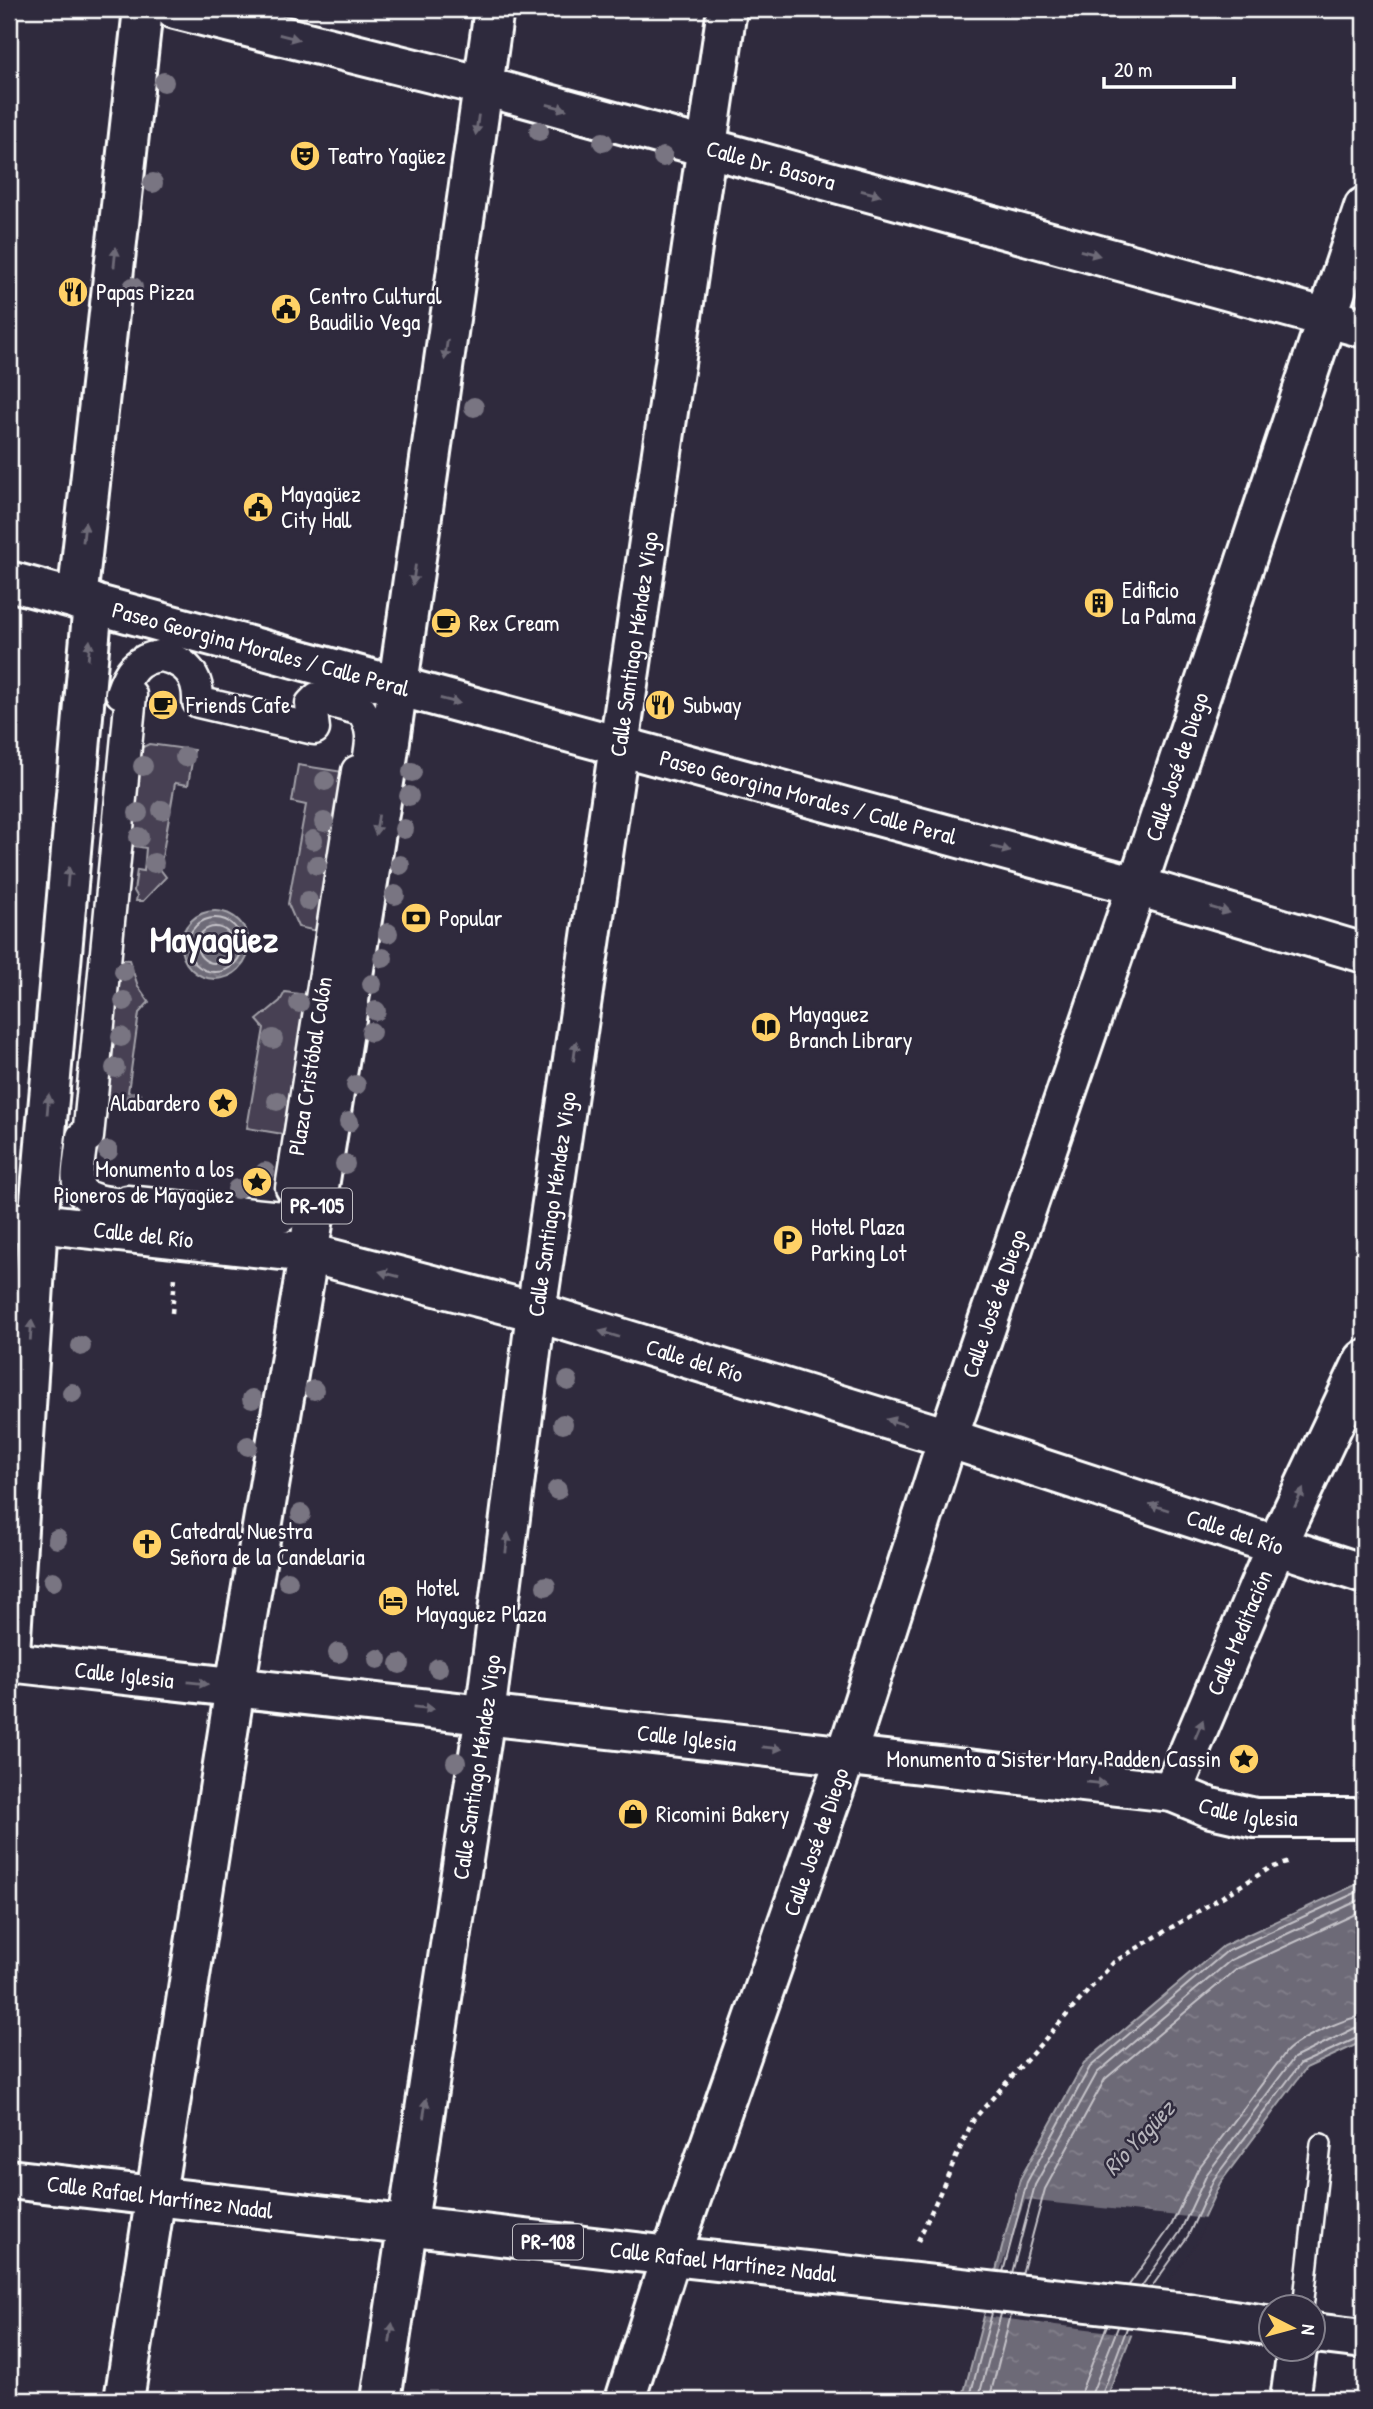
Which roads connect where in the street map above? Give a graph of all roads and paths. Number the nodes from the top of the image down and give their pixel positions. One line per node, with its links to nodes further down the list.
1 (142, 9): 10 (street, one-way to 1)
2 (175, 9): 5 (street, Calle Dr. Basora, one-way to 5)
3 (494, 9): 5 (street, PR-105)
4 (727, 9): 6 (street, Calle Santiago Méndez Vigo)
5 (483, 86): 6 (street, Calle Dr. Basora, one-way to 6); 11 (street, PR-105, one-way to 11)
6 (707, 148): 8 (street, Calle Dr. Basora, one-way to 8); 13 (street, Calle Santiago Méndez Vigo)
7 (1364, 207): 8 (street, Calle José de Diego)
8 (1346, 323): 14 (street, Calle José de Diego)
9 (9, 581): 10 (street, Paseo Georgina Morales / Calle Peral)
10 (85, 601): 11 (street, Paseo Georgina Morales / Calle Peral); 16 (street, one-way to 10)
11 (398, 688): 13 (street, Paseo Georgina Morales / Calle Peral, one-way to 13); 17 (street, PR-105, one-way to 17)
12 (131, 695): 12 (street, Plaza Cristóbal Colón)
13 (621, 745): 14 (street, Paseo Georgina Morales / Calle Peral, one-way to 14); 18 (street, Calle Santiago Méndez Vigo, one-way to 13)
14 (1137, 886): 15 (street, Paseo Georgina Morales / Calle Peral, one-way to 15); 20 (street, Calle José de Diego)
15 (1364, 953)
16 (23, 1223): 17 (street, Calle del Río); 23 (street, one-way to 16)
17 (309, 1253): 18 (street, Calle del Río, one-way to 17); 25 (street, PR-105)
18 (536, 1312): 20 (street, Calle del Río, one-way to 18); 26 (street, Calle Santiago Méndez Vigo, one-way to 18)
19 (1364, 1360): 21 (street, Calle Meditación, one-way to 19)
20 (948, 1438): 21 (street, Calle del Río, one-way to 20); 27 (street, Calle José de Diego)
21 (1276, 1545): 22 (street, Calle del Río); 28 (street, Calle Meditación, one-way to 21)
22 (1364, 1574)
23 (9, 1662): 24 (street); 25 (street, Calle Iglesia, one-way to 25)
24 (9, 1667)
25 (235, 1687): 26 (street, Calle Iglesia, one-way to 26); 33 (street, PR-105)
26 (485, 1715): 27 (street, Calle Iglesia, one-way to 27); 34 (street, Calle Santiago Méndez Vigo, one-way to 26)
27 (846, 1756): 28 (street, Calle Iglesia, one-way to 28); 35 (street, Calle José de Diego)
28 (1172, 1792): 29 (street, Calle Iglesia)
29 (1364, 1818)
30 (1294, 1861): 36 (path)
31 (1321, 2144): 37 (lane)
32 (9, 2179): 33 (street, Calle Rafael Martínez Nadal)
33 (155, 2196): 34 (street, Calle Rafael Martínez Nadal / PR-108); 42 (street, PR-105)
34 (407, 2225): 35 (street, Calle Rafael Martínez Nadal / PR-108); 43 (street, Calle Santiago Méndez Vigo, one-way to 34)
35 (671, 2256): 36 (street, Calle Rafael Martínez Nadal / PR-108); 44 (street, Calle José de Diego)
36 (900, 2281): 38 (street, Calle Rafael Martínez Nadal / PR-108)
37 (1305, 2294)
38 (1258, 2324)
39 (1328, 2335): 40 (street)
40 (1364, 2339)
41 (1295, 2364): 45 (street)
42 (124, 2400)
43 (381, 2400)
44 (625, 2400)
45 (1290, 2400)

